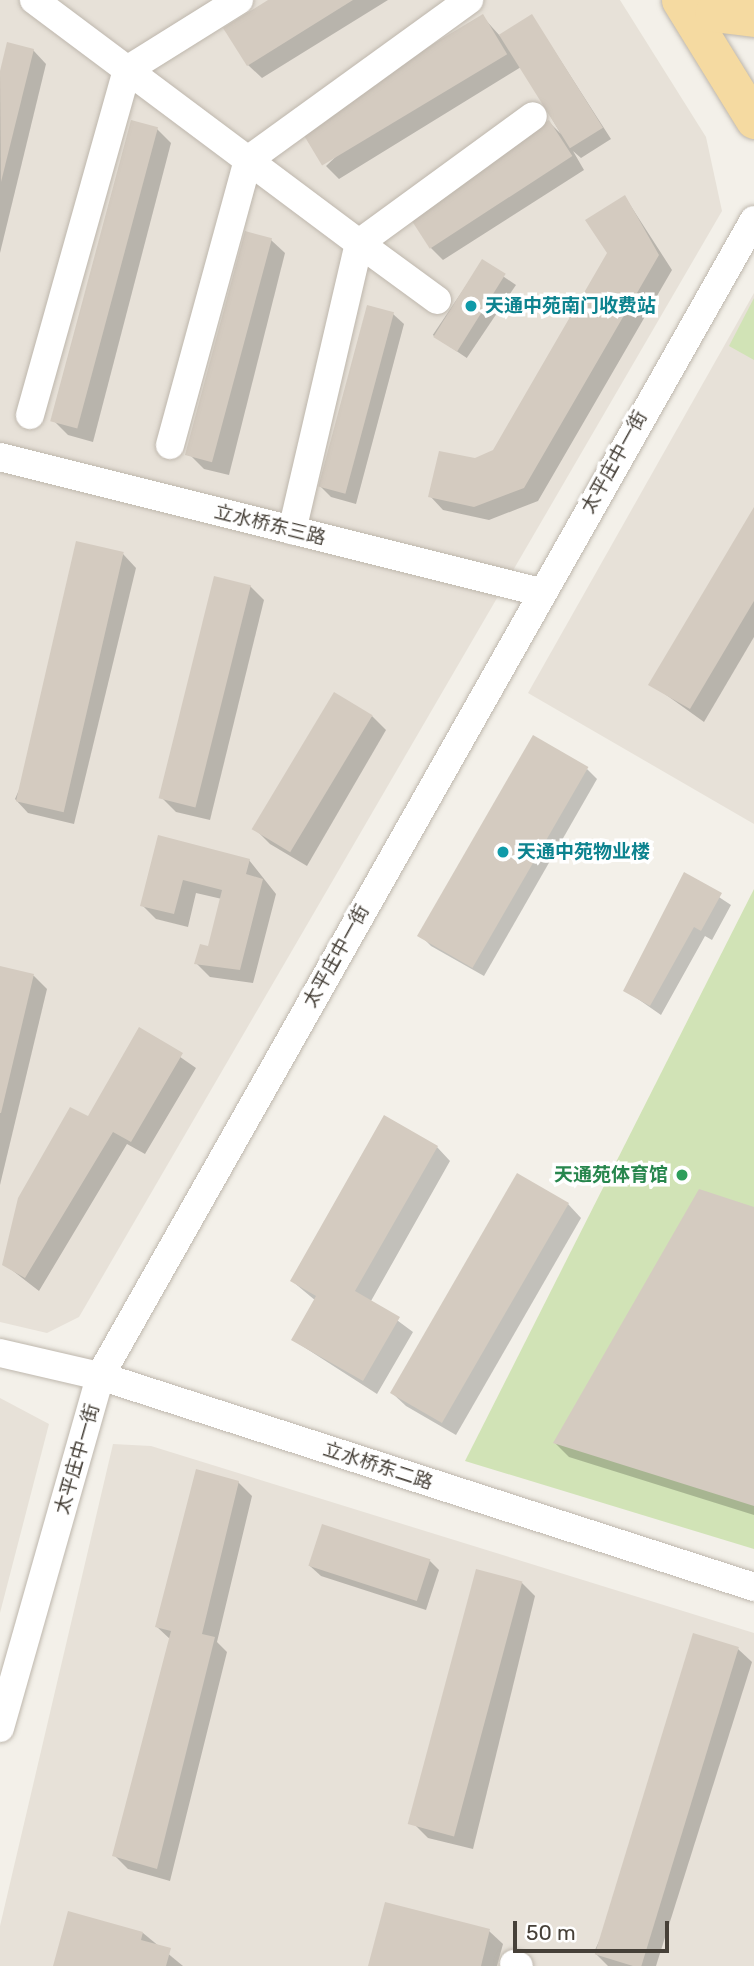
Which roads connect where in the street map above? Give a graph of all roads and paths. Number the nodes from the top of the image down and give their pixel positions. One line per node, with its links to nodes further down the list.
1 (34, 0): 7 (street)
2 (239, 0): 7 (street)
3 (468, 0): 11 (street)
4 (680, 0): 10 (main road)
5 (709, 7): 6 (main road); 8 (main road)
6 (754, 18)
7 (127, 69): 11 (street); 15 (street)
8 (754, 82)
9 (533, 116): 13 (street)
10 (754, 120)
11 (248, 160): 13 (street); 16 (street)
12 (754, 220): 19 (street, 太平庄中一街)
13 (359, 243): 14 (street); 18 (street)
14 (437, 300)
15 (30, 415)
16 (170, 445)
17 (0, 457): 18 (street, 立水桥东三路)
18 (292, 530): 19 (street, 立水桥东三路)
19 (540, 592): 21 (street, 太平庄中一街)
20 (0, 1353): 21 (street, 立水桥东二路)
21 (100, 1376): 22 (street, 立水桥东二路); 23 (street, 太平庄中一街)
22 (754, 1587)
23 (0, 1728)

